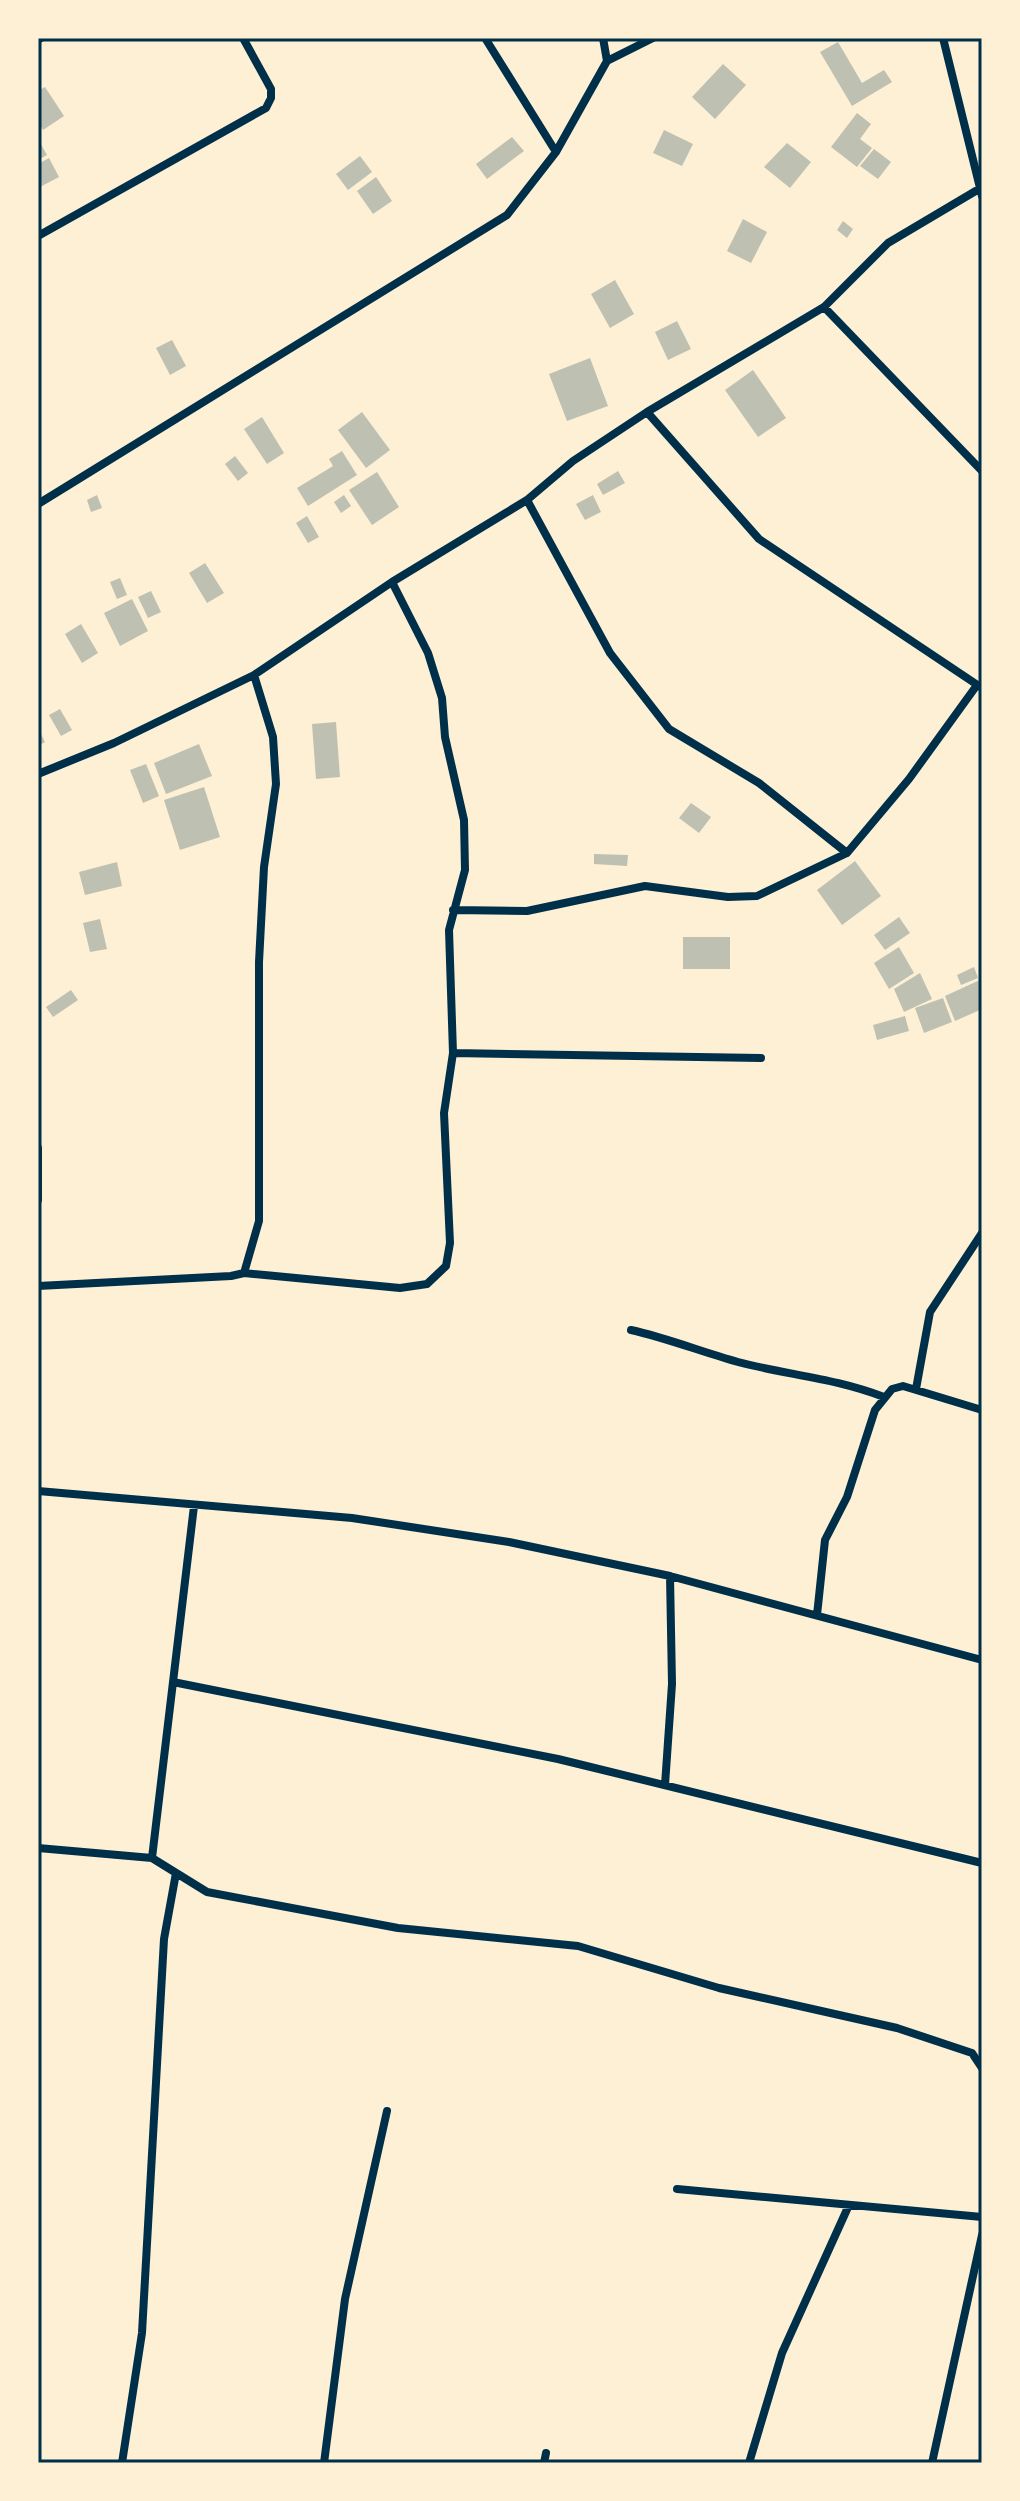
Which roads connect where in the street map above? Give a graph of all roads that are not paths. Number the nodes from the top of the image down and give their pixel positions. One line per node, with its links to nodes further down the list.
1 (243, 38): 9 (street)
2 (485, 38): 7 (street)
3 (603, 38): 6 (street)
4 (653, 38): 6 (street)
5 (943, 38): 8 (street)
6 (607, 61): 7 (street)
7 (556, 152): 14 (street)
8 (981, 193): 10 (street)
9 (38, 236)
10 (824, 307): 11 (street); 12 (street)
11 (647, 412): 13 (street); 17 (street)
12 (982, 471)
13 (527, 500): 15 (street); 19 (street)
14 (38, 504)
15 (392, 582): 16 (street); 20 (street)
16 (254, 675): 18 (street); 26 (street)
17 (979, 686): 19 (street)
18 (38, 774)
19 (847, 853): 20 (street)
20 (453, 910): 21 (street)
21 (453, 1053): 22 (street); 26 (street)
22 (761, 1058)
23 (38, 1148): 24 (street)
24 (38, 1200)
25 (982, 1233): 29 (street)
26 (244, 1273): 27 (street)
27 (38, 1286)
28 (631, 1330): 30 (street)
29 (916, 1389): 30 (street); 31 (street)
30 (884, 1397): 35 (street)
31 (982, 1410)
32 (38, 1491): 33 (street)
33 (194, 1506): 34 (street); 37 (street)
34 (670, 1576): 35 (street); 38 (street)
35 (817, 1615): 36 (street)
36 (982, 1660)
37 (173, 1682): 38 (street); 40 (street)
38 (665, 1785): 41 (street)
39 (38, 1848): 40 (street)
40 (152, 1858): 42 (street)
41 (982, 1863)
42 (176, 1873): 43 (street); 52 (street)
43 (972, 2053): 44 (street); 45 (street)
44 (982, 2057)
45 (982, 2068)
46 (387, 2111): 53 (street)
47 (677, 2189): 48 (street)
48 (849, 2205): 49 (street); 55 (street)
49 (982, 2217)
50 (982, 2235): 56 (street)
51 (546, 2453): 54 (street)
52 (122, 2463)
53 (324, 2463)
54 (544, 2463)
55 (749, 2463)
56 (932, 2463)

